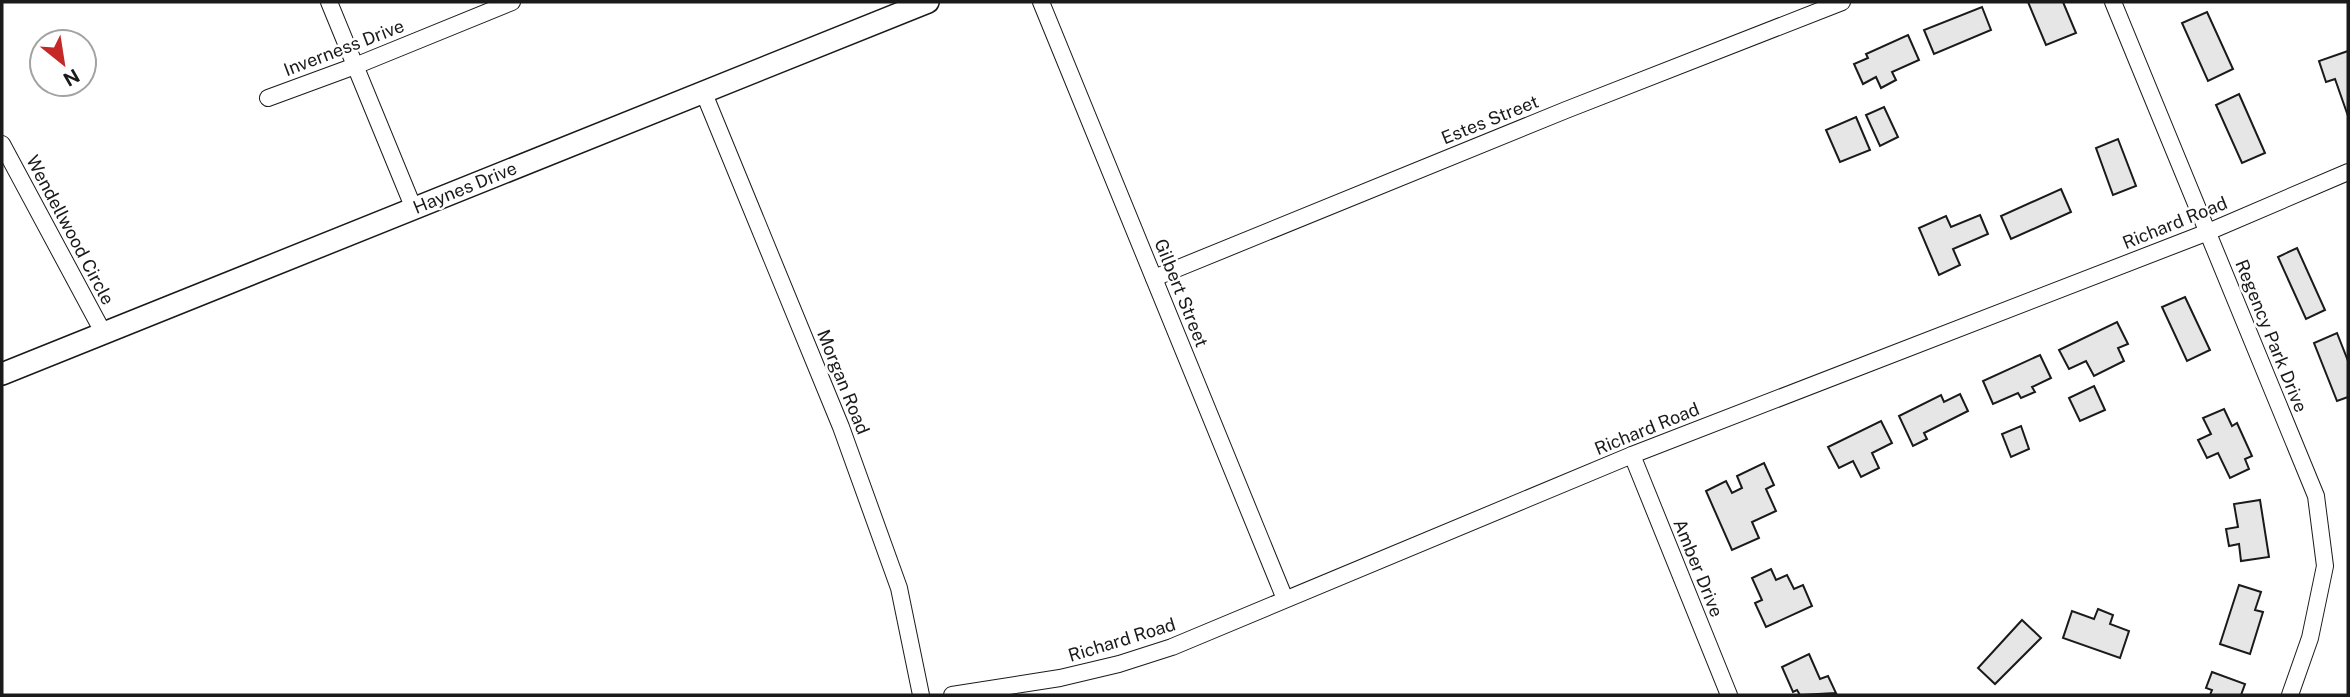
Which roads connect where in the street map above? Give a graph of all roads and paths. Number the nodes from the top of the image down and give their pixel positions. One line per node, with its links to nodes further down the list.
1 (328, 2): 7 (street)
2 (512, 2): 7 (street, Inverness Drive)
3 (928, 2): 8 (street, Haynes Drive)
4 (1041, 2): 14 (street, Gilbert Street)
5 (1842, 2): 14 (street, Estes Street)
6 (2113, 2): 13 (street, Regency Park Drive)
7 (355, 66): 9 (street, Inverness Drive); 12 (street)
8 (703, 91): 12 (street, Haynes Drive); 19 (street, Morgan Road)
9 (268, 98)
10 (2, 144): 15 (street, Wendellwood Circle)
11 (2348, 172): 13 (street, Richard Road)
12 (414, 209): 15 (street, Haynes Drive)
13 (2208, 232): 17 (street, Richard Road); 22 (street, Regency Park Drive)
14 (1154, 278): 18 (street, Gilbert Street)
15 (103, 334): 16 (street, Haynes Drive)
16 (2, 374)
17 (1632, 455): 18 (street, Richard Road); 21 (street, Amber Drive)
18 (1285, 599): 20 (street, Richard Road)
19 (921, 695)
20 (952, 695)
21 (1729, 695)
22 (2290, 695)

